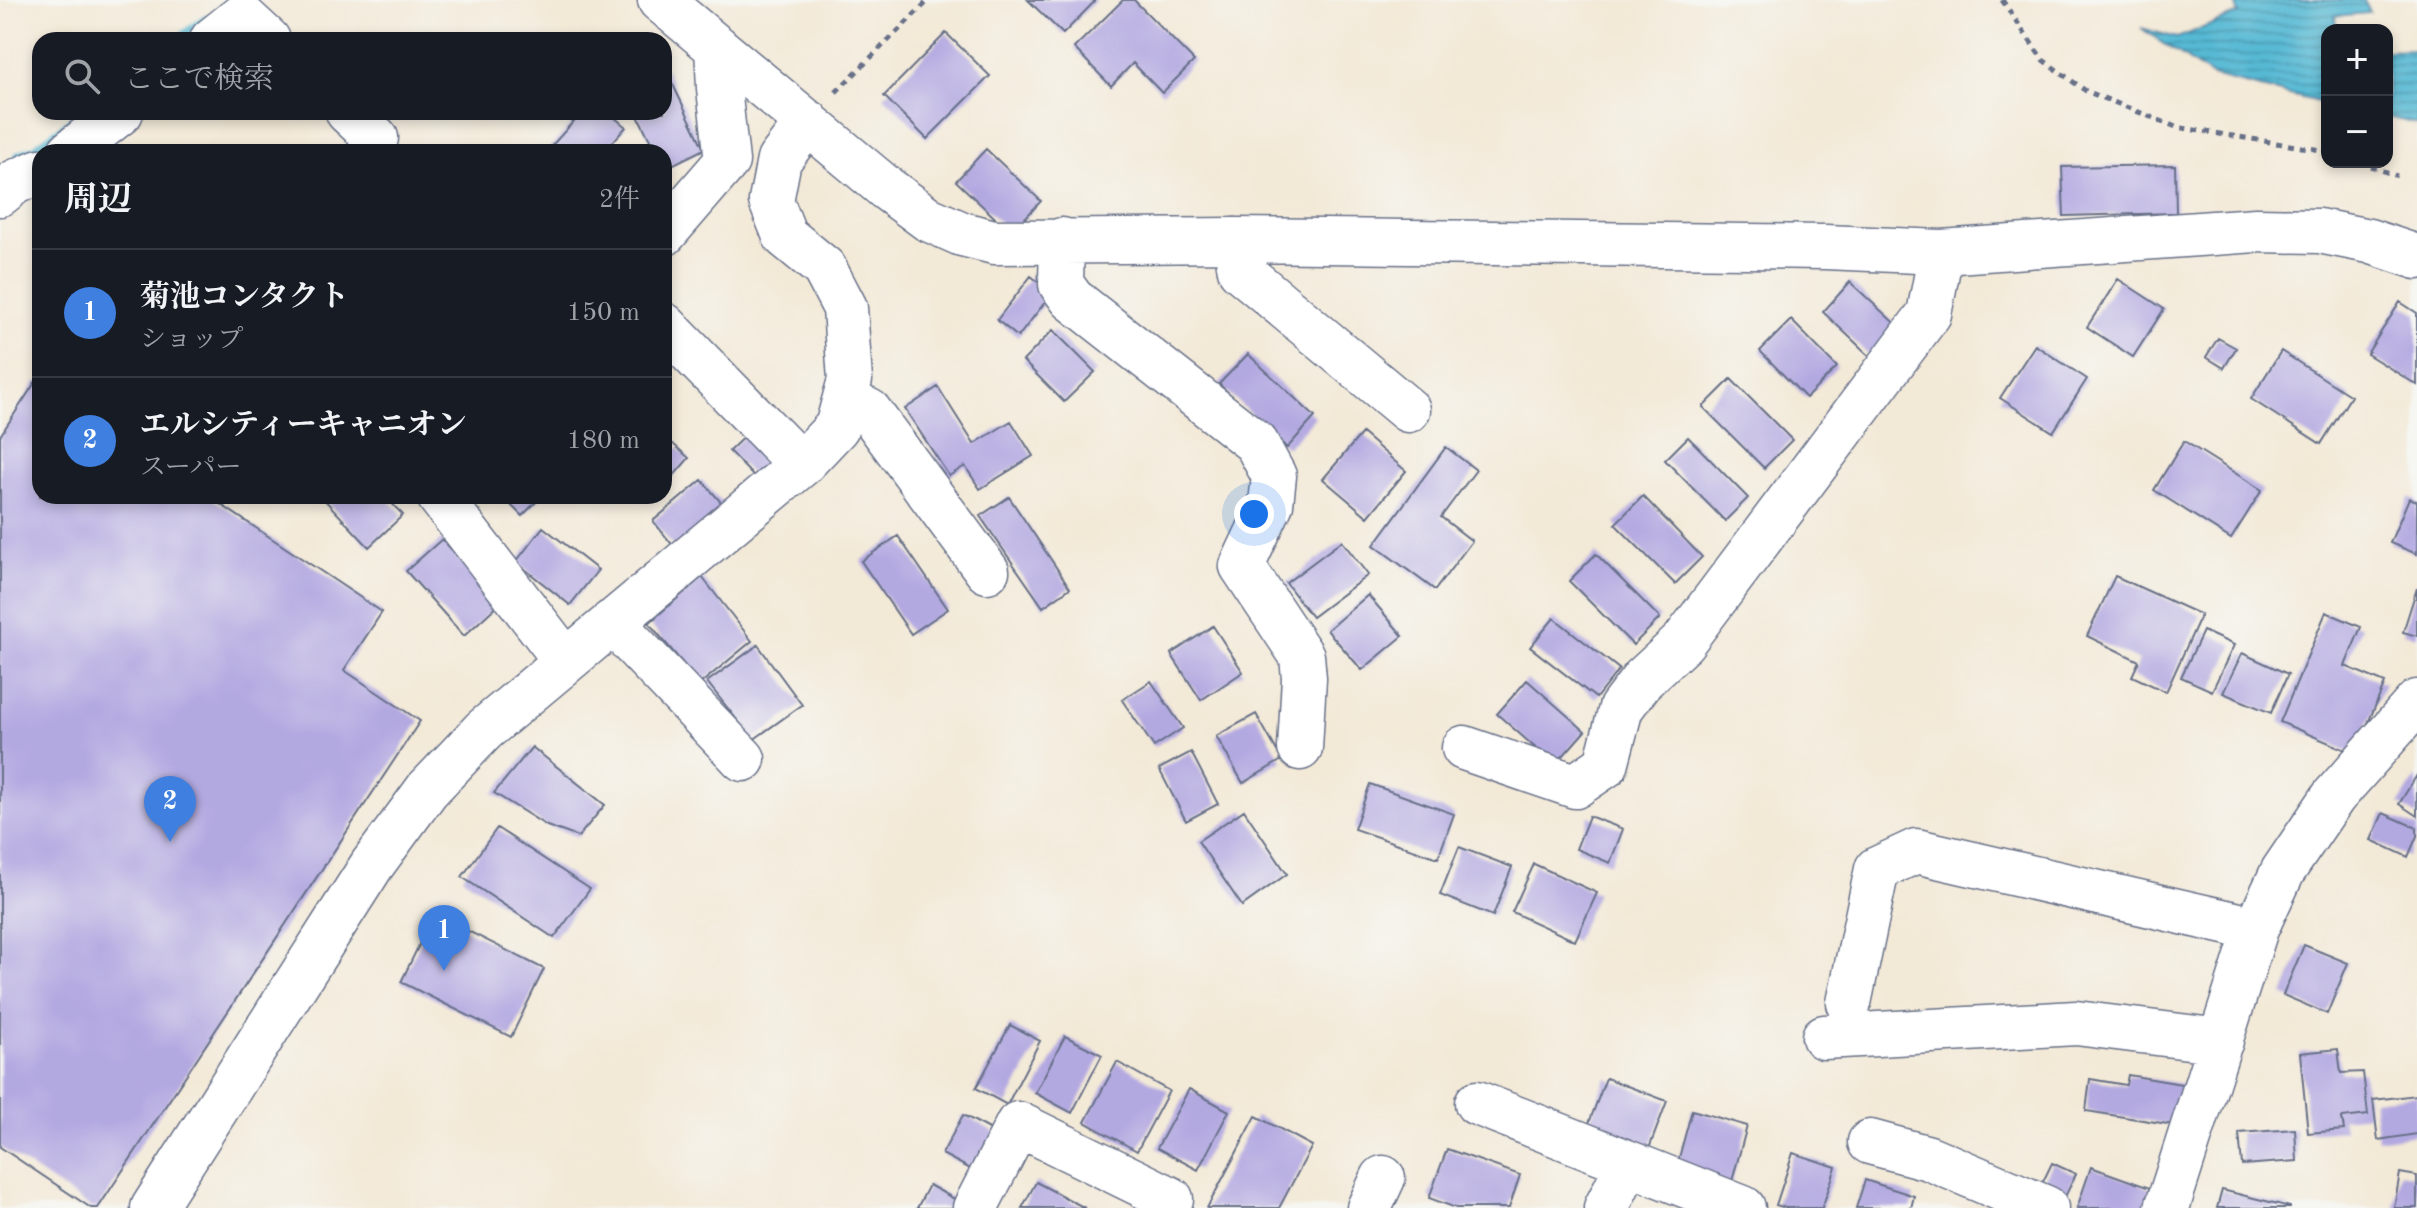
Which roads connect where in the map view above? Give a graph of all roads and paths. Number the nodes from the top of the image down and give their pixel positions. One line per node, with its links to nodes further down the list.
1 (660, 0): 6 (street)
2 (929, 0): 8 (path)
3 (2002, 0): 10 (path)
4 (222, 32): 5 (street)
5 (259, 32)
6 (717, 47): 8 (street); 15 (street)
7 (111, 120): 9 (street)
8 (808, 122): 16 (street); 21 (street)
9 (80, 144)
10 (2321, 150)
11 (2376, 168): 13 (path)
12 (32, 175): 14 (street)
13 (2397, 176)
14 (0, 194)
15 (672, 225)
16 (1062, 240): 17 (street); 29 (street)
17 (1235, 240): 18 (street); 22 (street)
18 (1941, 252): 19 (street); 30 (street)
19 (2417, 257)
20 (672, 333): 23 (street)
21 (845, 400): 23 (street); 25 (street)
22 (1408, 410)
23 (801, 465): 26 (street)
24 (445, 504): 27 (street)
25 (987, 571)
26 (612, 622): 27 (street); 31 (street)
27 (565, 660): 37 (street)
28 (2417, 702): 32 (street)
29 (1300, 748)
30 (1464, 748)
31 (743, 759)
32 (2256, 929): 33 (street); 33 (street)
33 (2221, 1041): 43 (street)
34 (1477, 1103): 36 (street)
35 (1870, 1142): 42 (street)
36 (1628, 1164): 40 (street); 41 (street)
37 (153, 1208)
38 (975, 1208): 39 (street)
39 (1167, 1208)
40 (1606, 1208)
41 (1743, 1208)
42 (2046, 1208)
43 (2167, 1208)

